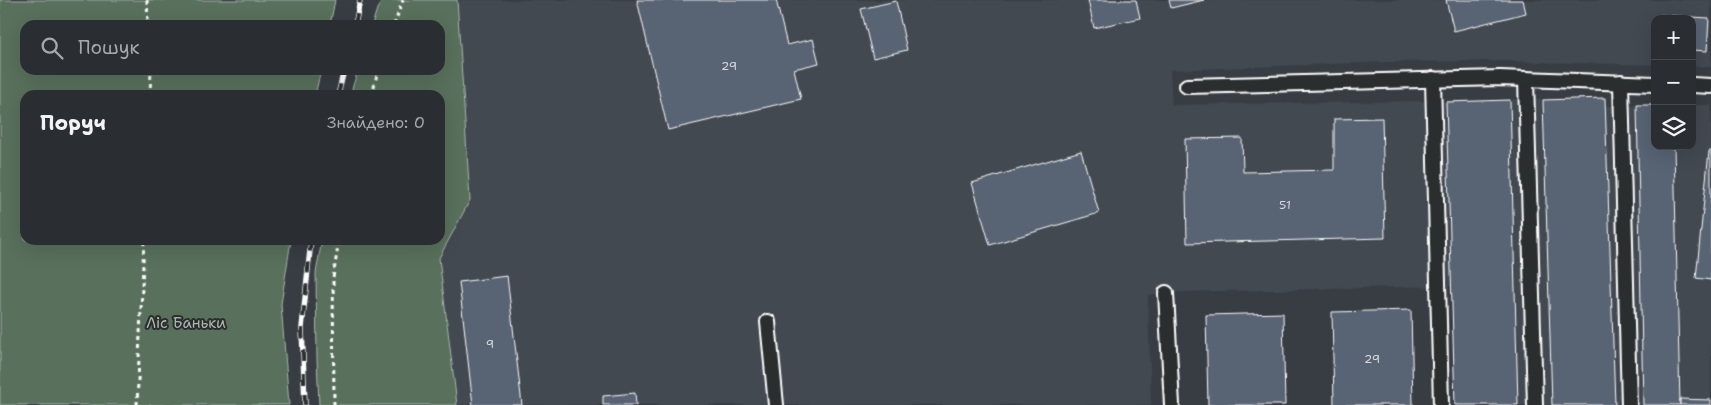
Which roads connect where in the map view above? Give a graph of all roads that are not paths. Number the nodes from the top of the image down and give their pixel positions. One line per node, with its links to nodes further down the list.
1 (1433, 79): 2 (lane); 6 (lane); 12 (lane)
2 (1526, 79): 3 (lane); 13 (lane)
3 (1621, 82): 4 (lane); 14 (lane)
4 (1651, 84)
5 (1696, 85): 7 (lane)
6 (1187, 86)
7 (1711, 86)
8 (1166, 293): 11 (lane)
9 (768, 322): 10 (lane)
10 (776, 405)
11 (1172, 405)
12 (1441, 405)
13 (1536, 405)
14 (1629, 405)

